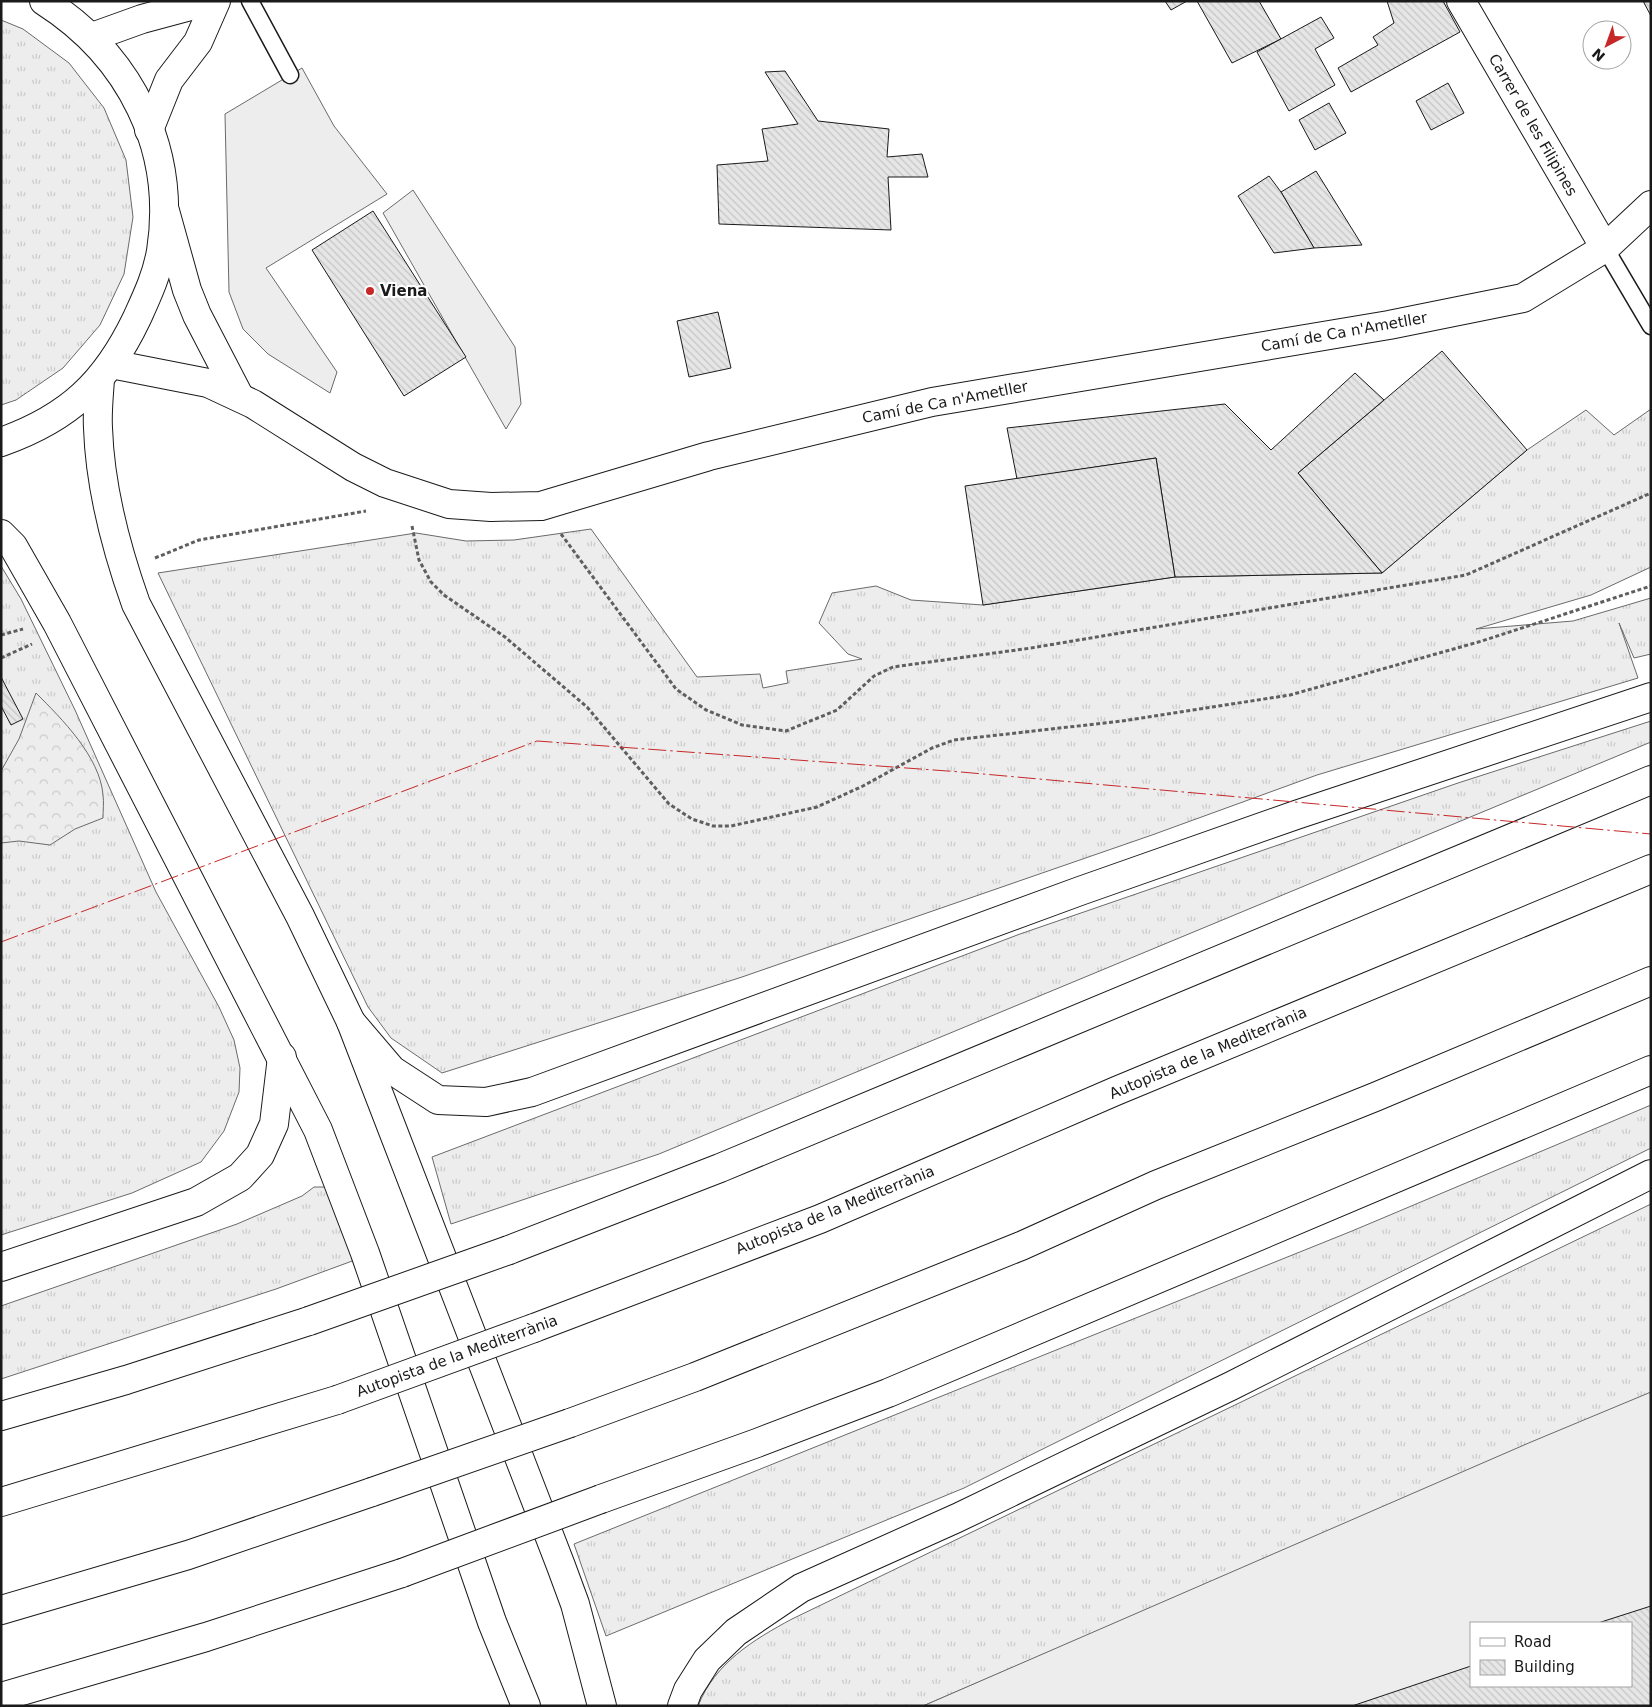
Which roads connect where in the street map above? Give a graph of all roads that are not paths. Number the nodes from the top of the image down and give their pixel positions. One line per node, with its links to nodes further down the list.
1 (44, 1): 6 (main road)
2 (209, 1): 6 (main road)
3 (216, 1): 8 (main road)
4 (250, 1): 7 (lane)
5 (1461, 1): 11 (main road, Carrer de les Filipines)
6 (92, 37): 8 (main road)
7 (290, 76)
8 (150, 130): 10 (main road)
9 (1651, 205): 11 (main road, Camí de Ca n'Ametller)
10 (165, 210): 13 (main road); 14 (main road)
11 (1605, 248): 12 (lane); 14 (main road, Camí de Ca n'Ametller)
12 (1651, 326)
13 (106, 372): 14 (main road, Camí de Ca n'Ametller); 15 (main road); 21 (main road)
14 (239, 396)
15 (1, 442)
16 (1, 534): 22 (main road)
17 (1651, 697): 21 (main road)
18 (1651, 780): 26 (main road, bridge)
19 (1651, 869): 27 (main road, Autopista de la Mediterrània, bridge)
20 (1651, 981): 28 (main road, bridge)
21 (352, 1022): 31 (main road)
22 (282, 1057): 25 (main road); 30 (main road)
23 (1651, 1070): 29 (main road, bridge)
24 (1651, 1174): 32 (main road)
25 (1, 1268)
26 (1, 1416)
27 (1, 1502)
28 (1, 1610)
29 (1, 1697)
30 (526, 1706)
31 (602, 1706)
32 (682, 1706)

